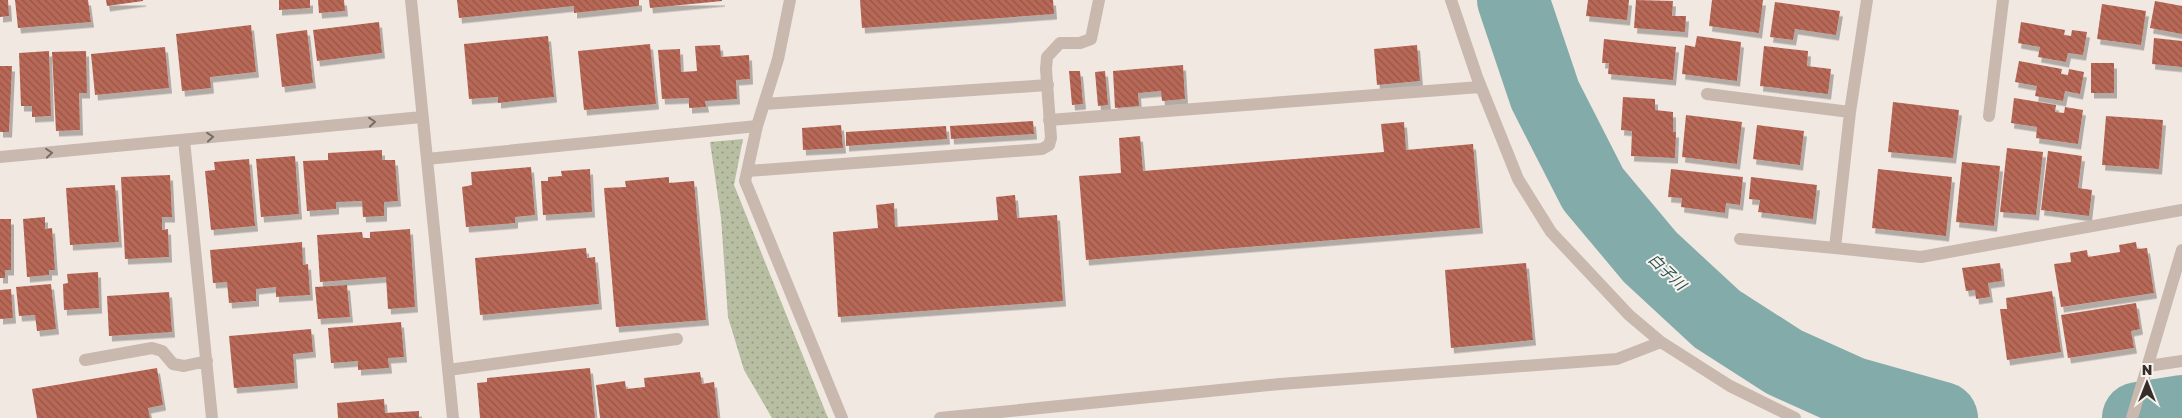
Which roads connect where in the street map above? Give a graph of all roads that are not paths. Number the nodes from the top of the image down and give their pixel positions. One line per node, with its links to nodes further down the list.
1 (411, 0): 13 (street)
2 (790, 0): 10 (street)
3 (1099, 0): 7 (street)
4 (1451, 0): 8 (street)
5 (1867, 0): 11 (street)
6 (2003, 0): 12 (street)
7 (1048, 85): 10 (street); 14 (street)
8 (1480, 87): 14 (street); 25 (street)
9 (1707, 94): 11 (street)
10 (764, 104): 15 (street)
11 (1850, 112): 22 (street)
12 (1989, 116)
13 (422, 117): 16 (street, one-way to 13); 18 (street)
14 (1049, 120): 19 (street)
15 (757, 126): 18 (street); 19 (street)
16 (184, 140): 17 (street, one-way to 16); 27 (street)
17 (0, 157)
18 (427, 159): 29 (street)
19 (748, 170): 33 (street)
20 (2182, 210): 22 (street)
21 (1740, 239): 22 (street)
22 (1835, 248)
23 (2182, 250): 30 (street)
24 (676, 339): 29 (street)
25 (1661, 342): 34 (street); 35 (street)
26 (85, 360): 27 (street)
27 (206, 361): 31 (street)
28 (2182, 361): 30 (street)
29 (448, 370): 32 (street)
30 (2147, 372): 36 (street)
31 (212, 418)
32 (453, 418)
33 (842, 418)
34 (940, 418)
35 (1796, 418)
36 (2132, 418)

